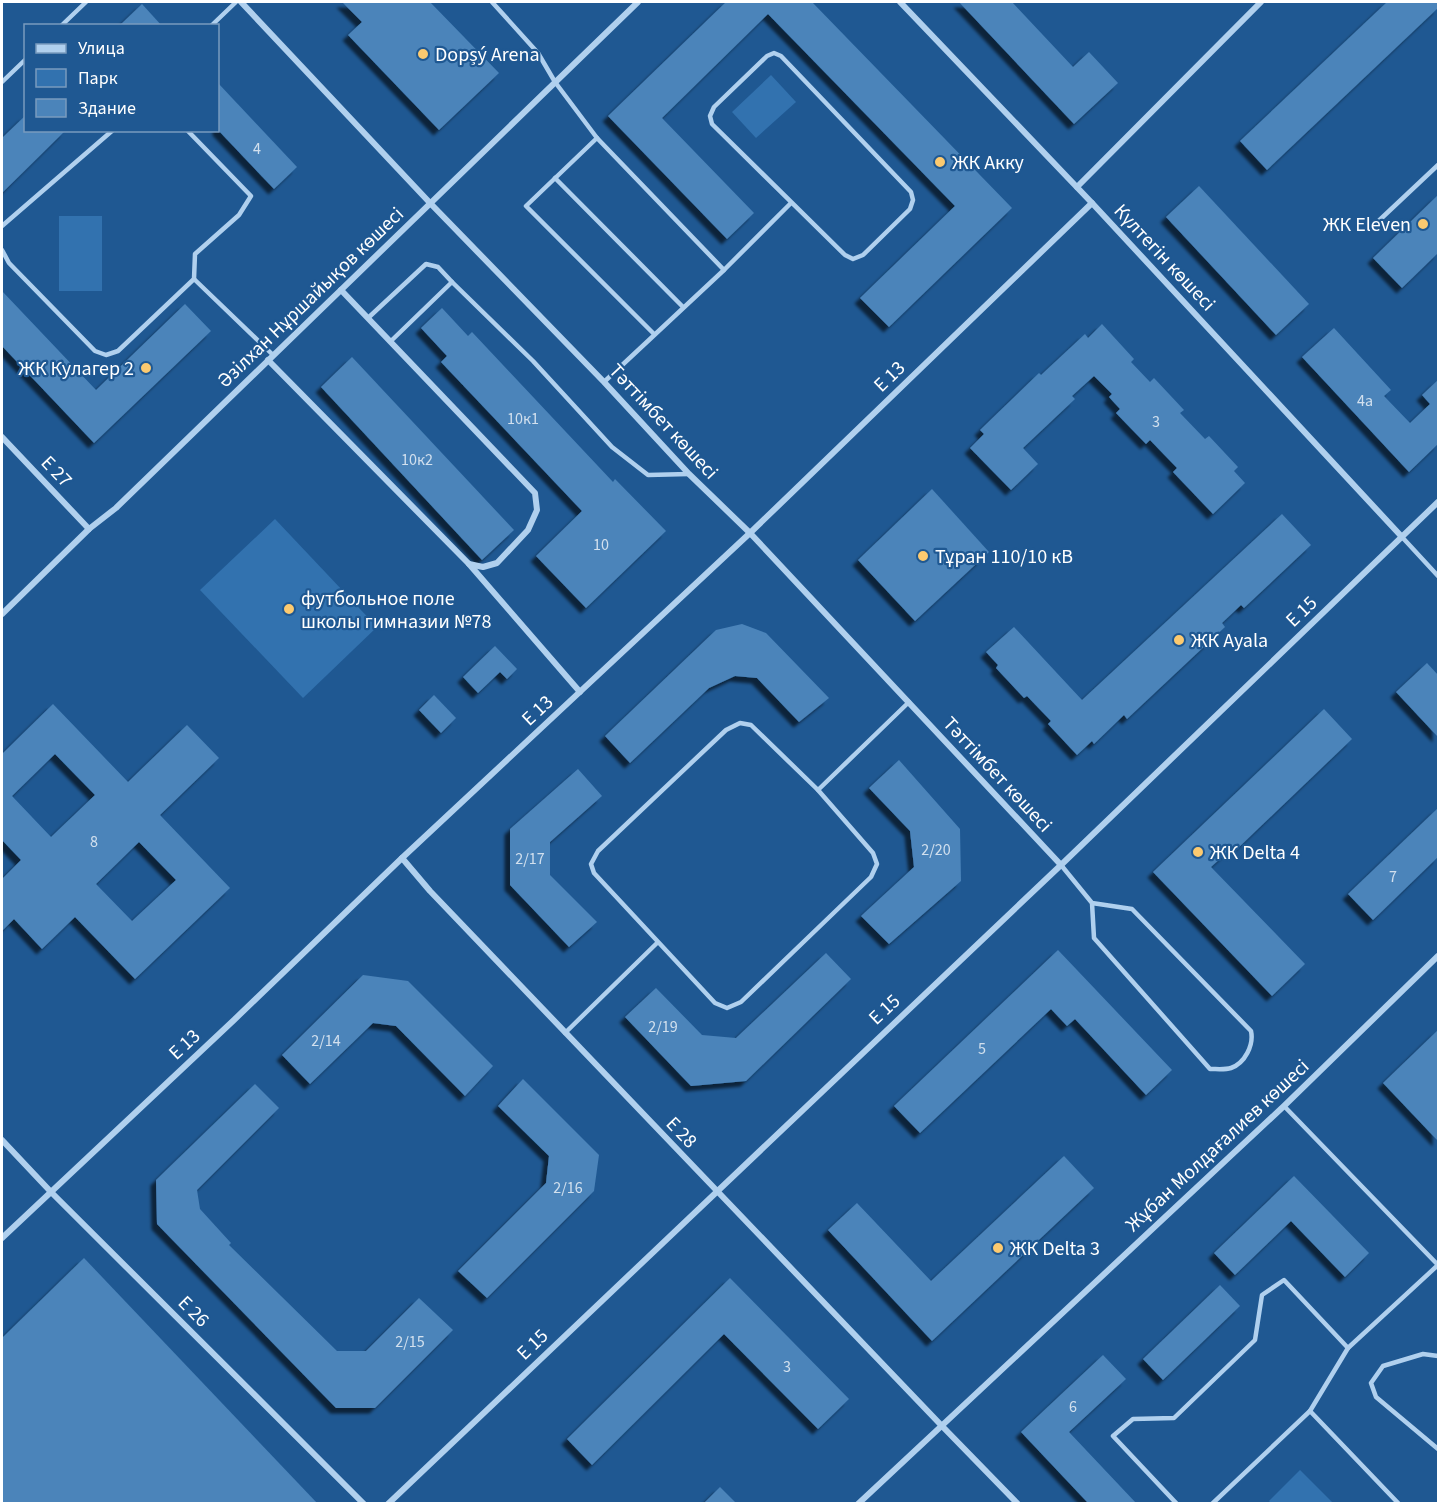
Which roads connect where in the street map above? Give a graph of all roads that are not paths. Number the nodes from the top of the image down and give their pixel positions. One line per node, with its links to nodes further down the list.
1 (86, 2): 8 (lane)
2 (236, 2): 9 (lane)
3 (241, 2): 21 (street, Тәттімбет көшесі)
4 (492, 2): 12 (lane)
5 (638, 2): 12 (street, Әзілхан Нұршайықов көшесі)
6 (900, 2): 18 (street, Күлтегін көшесі)
7 (1261, 2): 18 (street)
8 (63, 24)
9 (213, 24)
10 (24, 61): 11 (lane)
11 (2, 82)
12 (555, 82): 15 (lane); 21 (street, Әзілхан Нұршайықов көшесі)
13 (111, 132): 22 (lane)
14 (189, 132): 26 (lane)
15 (597, 138): 17 (lane); 25 (lane)
16 (1438, 165): 23 (lane)
17 (555, 178): 29 (lane); 31 (lane)
18 (1077, 187): 20 (street, Күлтегін көшесі)
19 (791, 203): 19 (lane); 25 (lane)
20 (1092, 203): 39 (street, E 13); 40 (street, Күлтегін көшесі)
21 (431, 204): 28 (street, Әзілхан Нұршайықов көшесі); 34 (street, Тәттімбет көшесі)
22 (2, 226)
23 (1370, 229)
24 (2, 250): 26 (lane)
25 (724, 270): 29 (lane)
26 (194, 279): 33 (lane)
27 (452, 282): 30 (lane); 32 (lane); 36 (lane)
28 (341, 290): 30 (street); 33 (street, Әзілхан Нұршайықов көшесі)
29 (683, 307): 31 (lane)
30 (368, 318): 32 (street)
31 (654, 334): 34 (lane)
32 (390, 342): 41 (street)
33 (270, 357): 38 (street, Әзілхан Нұршайықов көшесі); 41 (street)
34 (604, 382): 36 (street, Тәттімбет көшесі)
35 (2, 437): 38 (street, E 27)
36 (689, 474): 39 (street, Тәттімбет көшесі)
37 (1438, 502): 40 (street, E 15)
38 (89, 529): 43 (street, Әзілхан Нұршайықов көшесі)
39 (750, 533): 44 (street, E 13); 45 (street, Тәттімбет көшесі)
40 (1402, 537): 42 (lane); 48 (street, E 15)
41 (469, 564): 44 (street)
42 (1438, 576)
43 (2, 614)
44 (580, 692): 47 (street, E 13)
45 (909, 702): 46 (lane); 48 (street, Тәттімбет көшесі)
46 (818, 790): 50 (lane); 50 (lane)
47 (402, 858): 52 (street, E 28); 56 (street, E 13)
48 (1061, 864): 49 (lane); 55 (street, E 15)
49 (1092, 903): 49 (lane)
50 (657, 942): 52 (lane)
51 (1438, 956): 53 (street, Жұбан Молдағалиев көшесі)
52 (565, 1033): 55 (street, E 28)
53 (1284, 1106): 58 (lane); 62 (street, Жұбан Молдағалиев көшесі)
54 (2, 1140): 56 (street, E 26)
55 (716, 1191): 62 (street, E 28); 65 (street, E 15)
56 (51, 1192): 57 (street, E 13); 64 (street, E 26)
57 (2, 1238)
58 (1438, 1265): 59 (lane)
59 (1348, 1348): 61 (lane); 68 (lane)
60 (1438, 1356): 63 (lane)
61 (1310, 1411): 69 (lane); 70 (lane)
62 (940, 1425): 66 (street, Жұбан Молдағалиев көшесі); 67 (street, E 28)
63 (1438, 1449)
64 (364, 1503)
65 (388, 1503)
66 (858, 1503)
67 (1018, 1503)
68 (1177, 1503)
69 (1212, 1503)
70 (1399, 1503)

